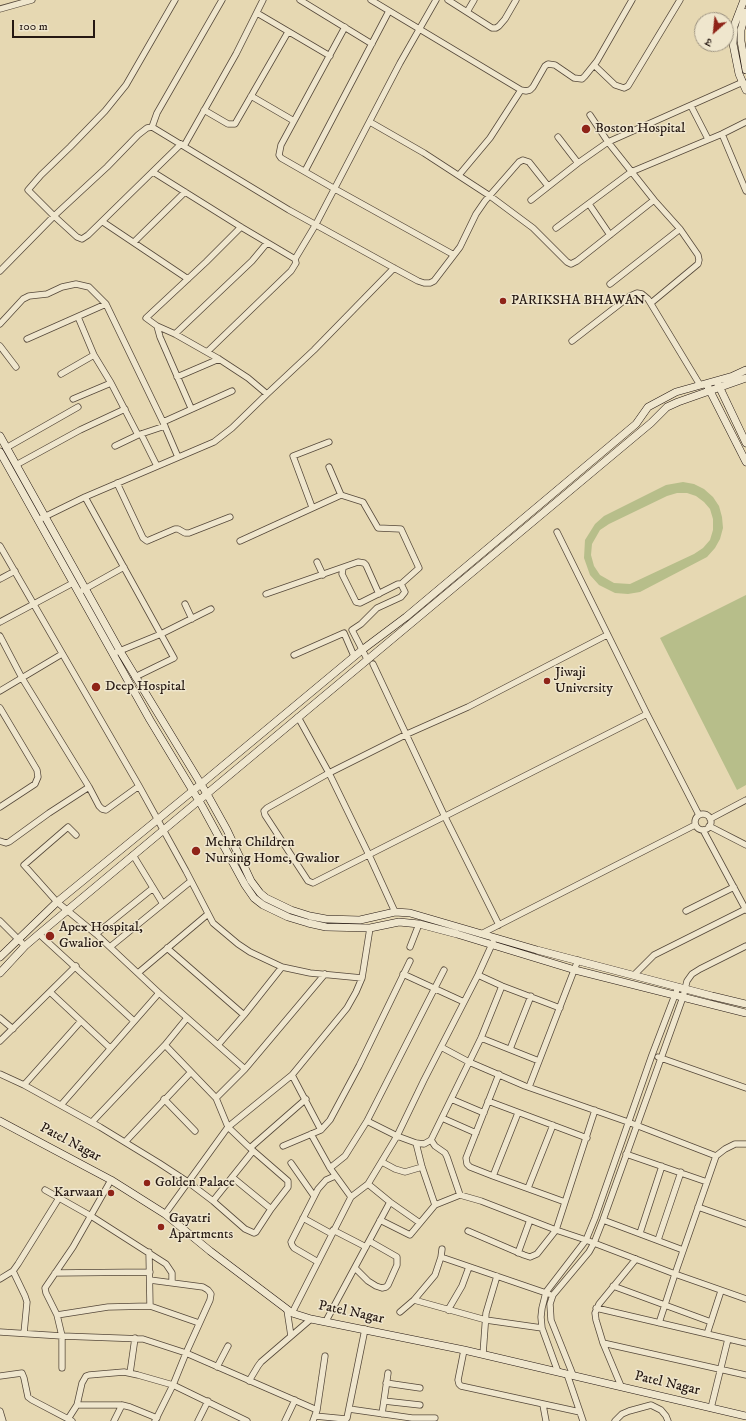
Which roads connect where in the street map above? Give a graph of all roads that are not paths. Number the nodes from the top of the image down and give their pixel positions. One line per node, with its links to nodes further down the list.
1 (32, 0): 13 (street)
2 (175, 0): 54 (street)
3 (222, 0): 35 (street)
4 (264, 0): 17 (street)
5 (300, 0): 18 (street)
6 (371, 0): 15 (street)
7 (436, 0): 19 (street)
8 (474, 0): 9 (street)
9 (516, 0)
10 (632, 0): 23 (street)
11 (680, 0): 23 (street)
12 (744, 0): 25 (main road)
13 (17, 2): 14 (street)
14 (0, 9)
15 (389, 11): 19 (street); 21 (street)
16 (746, 12): 24 (main road)
17 (257, 13): 20 (street); 30 (street)
18 (345, 27): 21 (street); 22 (street)
19 (420, 28): 26 (street); 33 (street)
20 (288, 32): 22 (street); 28 (street)
21 (372, 44): 42 (street)
22 (330, 56): 32 (street)
23 (594, 65): 26 (street)
24 (746, 70)
25 (743, 82): 27 (main road); 29 (street)
26 (521, 90): 45 (street)
27 (746, 90)
28 (251, 96): 30 (street); 32 (street)
29 (691, 106): 38 (street); 39 (street)
30 (204, 110): 40 (street)
31 (590, 115): 39 (street)
32 (294, 122): 42 (street)
33 (370, 122): 45 (street); 47 (street)
34 (746, 122): 36 (street)
35 (152, 127): 40 (street); 54 (street)
36 (722, 134): 38 (street); 48 (street)
37 (558, 137): 41 (street)
38 (708, 139): 44 (street)
39 (608, 142): 41 (street); 44 (street)
40 (183, 145): 43 (street); 56 (street)
41 (578, 163): 46 (street)
42 (305, 171): 47 (street)
43 (153, 172): 49 (street); 55 (street)
44 (631, 172): 52 (street); 53 (street)
45 (459, 175): 50 (street)
46 (548, 186): 50 (street); 51 (street)
47 (335, 189): 56 (street); 63 (street)
48 (746, 191)
49 (185, 192): 57 (street); 61 (street)
50 (490, 196): 60 (street); 63 (street)
51 (531, 200)
52 (654, 200): 59 (street); 60 (street)
53 (589, 204): 58 (street); 60 (street)
54 (54, 216): 55 (street); 66 (street)
55 (103, 222): 61 (street)
56 (316, 224): 64 (street); 65 (street)
57 (241, 227): 62 (street); 67 (street)
58 (556, 228)
59 (680, 229): 68 (street); 69 (street)
60 (610, 235)
61 (134, 242): 67 (street)
62 (267, 243): 64 (street); 74 (street)
63 (454, 255): 65 (street)
64 (295, 259): 78 (street)
65 (394, 268): 92 (street)
66 (0, 271)
67 (188, 278): 73 (street)
68 (610, 284)
69 (650, 303): 76 (street); 88 (street)
70 (106, 304): 71 (street); 72 (street); 97 (street)
71 (78, 317): 75 (street); 79 (street)
72 (0, 324)
73 (156, 326): 74 (street); 84 (street)
74 (175, 334): 78 (street)
75 (27, 339)
76 (572, 340)
77 (0, 346): 81 (street)
78 (207, 352): 80 (street)
79 (94, 355): 83 (street); 87 (street)
80 (219, 359): 84 (street); 92 (street)
81 (16, 367)
82 (746, 370): 86 (main road)
83 (61, 374)
84 (177, 376): 95 (street)
85 (746, 378): 89 (main road)
86 (716, 380): 88 (main road); 89 (main road)
87 (111, 383): 93 (street); 96 (street)
88 (703, 384): 91 (main road); 139 (main road)
89 (720, 388): 91 (main road); 101 (main road)
90 (232, 390): 95 (street)
91 (710, 391): 105 (main road); 145 (main road)
92 (266, 394): 104 (street)
93 (73, 399)
94 (78, 407): 103 (street)
95 (191, 408): 97 (street)
96 (125, 409): 98 (street); 106 (street)
97 (164, 424): 98 (street); 104 (street)
98 (140, 435): 102 (street); 107 (street)
99 (0, 436): 103 (main road)
100 (329, 442): 112 (street)
101 (746, 443)
102 (116, 446)
103 (3, 450): 106 (main road); 114 (main road)
104 (178, 457): 107 (street)
105 (746, 462)
106 (16, 465): 114 (main road)
107 (157, 466): 109 (street)
108 (328, 467): 110 (street)
109 (117, 483): 111 (street); 113 (street)
110 (341, 495): 112 (street); 125 (street)
111 (85, 496): 114 (street); 119 (street)
112 (312, 507): 116 (street)
113 (230, 517)
114 (42, 519): 124 (main road); 126 (main road)
115 (557, 532): 137 (street)
116 (240, 541)
117 (0, 546): 121 (street)
118 (317, 562): 122 (street)
119 (124, 567): 126 (street); 136 (street)
120 (343, 568): 122 (street); 128 (street); 128 (street)
121 (14, 571): 123 (street); 129 (street)
122 (323, 575): 127 (street)
123 (0, 579)
124 (73, 583): 126 (main road); 129 (street)
125 (401, 584): 128 (street); 134 (street)
126 (82, 591): 140 (main road); 142 (main road)
127 (266, 594)
128 (379, 594)
129 (34, 604): 133 (street); 141 (street)
130 (185, 604): 132 (street)
131 (211, 609): 132 (street)
132 (192, 619): 136 (street)
133 (0, 622)
134 (352, 630): 135 (street); 139 (street)
135 (344, 633): 143 (street); 144 (street)
136 (161, 634): 140 (street); 147 (street)
137 (607, 635): 151 (street); 155 (street)
138 (0, 636): 148 (street)
139 (362, 650): 144 (main road); 145 (street)
140 (120, 651): 142 (street); 147 (main road)
141 (62, 654): 148 (street); 158 (street)
142 (113, 654): 154 (main road)
143 (294, 654)
144 (354, 656): 157 (main road)
145 (367, 659): 152 (main road)
146 (372, 664): 155 (street)
147 (135, 677): 153 (main road)
148 (22, 678): 149 (street); 159 (street)
149 (0, 691)
150 (0, 708): 164 (street)
151 (646, 714): 165 (street); 166 (street)
152 (298, 717): 156 (street); 161 (main road)
153 (166, 728): 154 (main road); 157 (main road)
154 (157, 733): 160 (main road)
155 (407, 734): 156 (street); 166 (street)
156 (329, 773): 177 (street); 177 (street)
157 (201, 784): 160 (main road); 161 (main road)
158 (139, 786): 159 (street); 168 (street)
159 (89, 787): 174 (street)
160 (193, 791): 163 (main road); 168 (main road)
161 (207, 794): 163 (main road); 183 (main road)
162 (746, 800): 167 (street)
163 (199, 801): 171 (main road); 183 (main road)
164 (0, 807)
165 (699, 815): 167 (street); 169 (street)
166 (445, 817): 177 (street); 192 (street)
167 (710, 819): 170 (street)
168 (158, 820): 171 (street); 181 (main road)
169 (695, 824): 172 (street); 192 (street)
170 (710, 826): 172 (street); 175 (street)
171 (163, 829): 176 (main road); 178 (street)
172 (704, 830): 179 (street)
173 (76, 835): 181 (street)
174 (0, 841)
175 (746, 845)
176 (133, 855): 180 (street); 184 (main road)
177 (369, 855): 187 (street)
178 (191, 881): 182 (street); 188 (street)
179 (734, 887): 185 (street); 186 (street)
180 (153, 888): 182 (street); 196 (street)
181 (57, 902): 184 (street); 199 (main road)
182 (163, 904): 204 (street)
183 (273, 906): 189 (main road); 194 (main road)
184 (67, 910): 195 (main road); 196 (street)
185 (746, 910): 218 (street)
186 (686, 911)
187 (395, 912): 189 (main road); 197 (main road)
188 (208, 914): 205 (street); 210 (street)
189 (378, 916): 193 (main road)
190 (0, 921): 199 (street)
191 (419, 924): 193 (main road); 200 (main road); 202 (street)
192 (499, 925): 197 (street)
193 (380, 926): 194 (main road)
194 (370, 928): 219 (street)
195 (39, 934): 201 (main road); 209 (street)
196 (96, 934): 204 (street)
197 (481, 934): 198 (main road)
198 (495, 938): 200 (street); 207 (main road)
199 (18, 940): 201 (street); 206 (main road)
200 (491, 945): 212 (main road); 217 (street)
201 (25, 946): 213 (main road)
202 (410, 946)
203 (746, 946): 223 (street)
204 (110, 947): 214 (street)
205 (167, 948): 214 (street); 233 (street)
206 (0, 957)
207 (578, 960): 212 (street); 218 (main road)
208 (410, 961): 216 (street)
209 (76, 966): 224 (street); 237 (street)
210 (282, 967): 215 (street); 233 (street)
211 (444, 970): 222 (street)
212 (575, 970): 226 (main road); 231 (street)
213 (0, 973)
214 (138, 973): 225 (street)
215 (325, 974): 219 (street); 250 (street)
216 (403, 974): 222 (street); 275 (street)
217 (478, 975): 220 (street); 229 (street)
218 (634, 975): 221 (main road)
219 (362, 978): 254 (street)
220 (502, 986): 227 (street); 239 (street)
221 (678, 987): 223 (main road); 226 (street)
222 (435, 988): 229 (street); 269 (street)
223 (686, 988): 228 (street); 230 (main road)
224 (50, 992): 236 (street); 238 (street)
225 (159, 993): 235 (street); 237 (street)
226 (675, 995): 228 (main road); 246 (street)
227 (531, 996): 231 (street); 245 (street)
228 (683, 997): 232 (main road); 247 (street)
229 (464, 1002): 243 (street)
230 (746, 1004)
231 (560, 1008): 248 (street)
232 (746, 1013)
233 (244, 1015): 242 (street)
234 (0, 1018): 238 (street)
235 (187, 1018): 241 (street); 242 (street)
236 (81, 1021): 244 (street); 255 (street)
237 (134, 1021): 244 (street)
238 (13, 1029): 240 (street)
239 (481, 1038): 245 (street); 249 (street)
240 (0, 1041)
241 (165, 1045): 251 (street); 270 (street)
242 (218, 1045): 250 (street)
243 (441, 1047): 249 (street); 279 (street)
244 (110, 1048): 263 (street)
245 (510, 1049): 248 (street)
246 (652, 1055): 247 (street); 271 (street)
247 (660, 1058): 257 (street); 272 (street)
248 (539, 1061): 256 (street)
249 (469, 1062): 253 (street); 261 (street)
250 (245, 1069): 258 (street)
251 (190, 1072): 258 (street); 259 (street)
252 (0, 1074): 255 (street)
253 (498, 1074): 256 (street); 262 (street)
254 (292, 1075): 260 (street); 274 (street)
255 (24, 1085): 263 (street)
256 (529, 1087): 264 (street)
257 (746, 1088)
258 (216, 1098): 274 (street)
259 (164, 1099): 276 (street); 282 (street)
260 (306, 1099): 275 (street); 286 (street)
261 (451, 1099): 265 (street); 267 (street)
262 (488, 1101): 265 (street); 266 (street)
263 (61, 1105): 270 (street)
264 (595, 1110): 271 (street); 280 (street)
265 (484, 1113): 277 (street)
266 (518, 1113): 273 (street); 296 (street)
267 (442, 1118): 277 (street); 281 (street)
268 (0, 1121): 298 (main road, Patel Nagar)
269 (367, 1121): 279 (street); 293 (street)
270 (92, 1122): 282 (street)
271 (628, 1122): 272 (street); 326 (street)
272 (637, 1125): 287 (street); 288 (street)
273 (553, 1126): 280 (street); 302 (street)
274 (228, 1127): 286 (street); 299 (street)
275 (320, 1130): 278 (street)
276 (195, 1131)
277 (476, 1133): 296 (street)
278 (311, 1134): 285 (street); 293 (street)
279 (397, 1136): 283 (street); 289 (street)
280 (587, 1138): 310 (street)
281 (431, 1140): 283 (street); 304 (street)
282 (126, 1142): 299 (street)
283 (416, 1143): 292 (street)
284 (746, 1144): 288 (street)
285 (283, 1146)
286 (251, 1149): 297 (street); 313 (street)
287 (626, 1154): 291 (street); 319 (street)
288 (716, 1156): 300 (street)
289 (382, 1162): 292 (street); 301 (street)
290 (291, 1163): 305 (street)
291 (662, 1166): 294 (street); 325 (street)
292 (422, 1167): 311 (street)
293 (330, 1168): 295 (street)
294 (681, 1172): 300 (street); 327 (street)
295 (335, 1176): 305 (street); 306 (street)
296 (493, 1176): 302 (street)
297 (232, 1177): 308 (street); 313 (street)
298 (111, 1180): 314 (main road, Patel Nagar); 315 (street)
299 (188, 1182): 308 (street); 314 (street)
300 (707, 1182): 312 (street)
301 (368, 1184): 306 (street); 309 (street)
302 (528, 1188): 310 (street)
303 (45, 1190): 307 (street)
304 (460, 1195): 311 (street); 318 (street)
305 (314, 1196): 316 (street)
306 (350, 1197): 324 (street)
307 (59, 1198): 315 (street); 340 (street)
308 (213, 1201): 313 (street)
309 (390, 1202): 317 (street); 320 (street)
310 (565, 1202): 322 (street)
311 (435, 1205): 320 (street)
312 (698, 1207): 321 (street); 332 (street)
313 (271, 1208)
314 (165, 1214): 358 (main road, Patel Nagar)
315 (91, 1216): 333 (street); 342 (street)
316 (303, 1218): 324 (street); 337 (street)
317 (380, 1220): 320 (street); 328 (street)
318 (530, 1220): 322 (street); 334 (street)
319 (603, 1220): 325 (street); 329 (street)
320 (420, 1223)
321 (746, 1224)
322 (556, 1230): 326 (street); 334 (street)
323 (468, 1231): 334 (street)
324 (332, 1232): 330 (street); 337 (street)
325 (640, 1233): 327 (street)
326 (586, 1240): 329 (street); 350 (street)
327 (658, 1240): 332 (street)
328 (369, 1241): 330 (street); 339 (street)
329 (594, 1243): 336 (street); 351 (street)
330 (366, 1247): 339 (street)
331 (442, 1249): 335 (street)
332 (683, 1250): 343 (street)
333 (149, 1252): 341 (street); 347 (street)
334 (518, 1253)
335 (440, 1257): 338 (street); 353 (street)
336 (636, 1259): 343 (street); 348 (street)
337 (318, 1262): 358 (street)
338 (469, 1267): 344 (street); 357 (street)
339 (355, 1268): 363 (street)
340 (12, 1271): 345 (street); 370 (street)
341 (150, 1272): 342 (street); 346 (street)
342 (55, 1273): 360 (street)
343 (675, 1274): 349 (street); 355 (street)
344 (498, 1276): 350 (street); 362 (street)
345 (0, 1279)
346 (150, 1280): 347 (street); 354 (street)
347 (172, 1282): 366 (street)
348 (613, 1286): 355 (street); 356 (street)
349 (721, 1291): 352 (street); 364 (street)
350 (546, 1292): 351 (street); 367 (street)
351 (553, 1295): 389 (street)
352 (746, 1299)
353 (414, 1300): 357 (street); 359 (street)
354 (150, 1306): 360 (street); 366 (street)
355 (665, 1306): 364 (street); 365 (street)
356 (596, 1308): 365 (street); 376 (street)
357 (448, 1310): 362 (street)
358 (290, 1311): 361 (main road, Patel Nagar); 373 (street)
359 (400, 1312)
360 (57, 1315): 372 (street)
361 (311, 1318): 363 (main road, Patel Nagar); 373 (street)
362 (486, 1320): 367 (street); 381 (street)
363 (326, 1321): 368 (main road, Patel Nagar)
364 (711, 1322): 371 (street)
365 (659, 1323): 371 (street)
366 (199, 1324): 380 (street)
367 (542, 1328): 386 (street)
368 (365, 1330): 379 (main road, Patel Nagar); 407 (street)
369 (0, 1332): 370 (street)
370 (24, 1334): 372 (street)
371 (707, 1334): 375 (street)
372 (62, 1336): 374 (street); 384 (street)
373 (292, 1336): 392 (street)
374 (135, 1338): 380 (street); 387 (street)
375 (728, 1339): 377 (street); 385 (street)
376 (603, 1342): 385 (street); 395 (street)
377 (746, 1343)
378 (228, 1346): 383 (street)
379 (464, 1350): 381 (main road, Patel Nagar); 404 (street)
380 (186, 1353): 383 (street); 394 (street)
381 (483, 1354): 386 (main road, Patel Nagar)
382 (324, 1356): 408 (street)
383 (217, 1367): 392 (street)
384 (62, 1368)
385 (721, 1369): 390 (street); 406 (street)
386 (558, 1372): 389 (main road, Patel Nagar)
387 (130, 1373): 394 (street); 401 (street)
388 (388, 1373): 393 (street)
389 (570, 1374): 395 (main road, Patel Nagar); 410 (street)
390 (746, 1374)
391 (0, 1376): 415 (street)
392 (249, 1381): 398 (street)
393 (386, 1383): 396 (street); 400 (street)
394 (173, 1385): 399 (street); 416 (street)
395 (621, 1386): 397 (main road, Patel Nagar)
396 (420, 1388)
397 (656, 1394): 405 (street); 406 (main road, Patel Nagar)
398 (295, 1400): 408 (street); 422 (street)
399 (208, 1401): 420 (street); 421 (street)
400 (384, 1401): 403 (street); 411 (street)
401 (78, 1405): 402 (street); 415 (street)
402 (122, 1405): 416 (street); 419 (street)
403 (420, 1405)
404 (543, 1405): 410 (street); 423 (street)
405 (654, 1406): 425 (street); 426 (street)
406 (711, 1408): 412 (main road, Patel Nagar)
407 (349, 1409): 411 (street); 414 (street)
408 (317, 1410): 414 (street)
409 (0, 1411): 418 (street)
410 (580, 1412): 424 (street)
411 (382, 1414): 417 (street)
412 (746, 1416)
413 (435, 1418): 417 (street)
414 (314, 1419)
415 (70, 1420)
416 (156, 1420)
417 (412, 1420)
418 (3, 1421)
419 (116, 1421)
420 (198, 1421)
421 (247, 1421)
422 (285, 1421)
423 (546, 1421)
424 (583, 1421)
425 (615, 1421)
426 (668, 1421)

